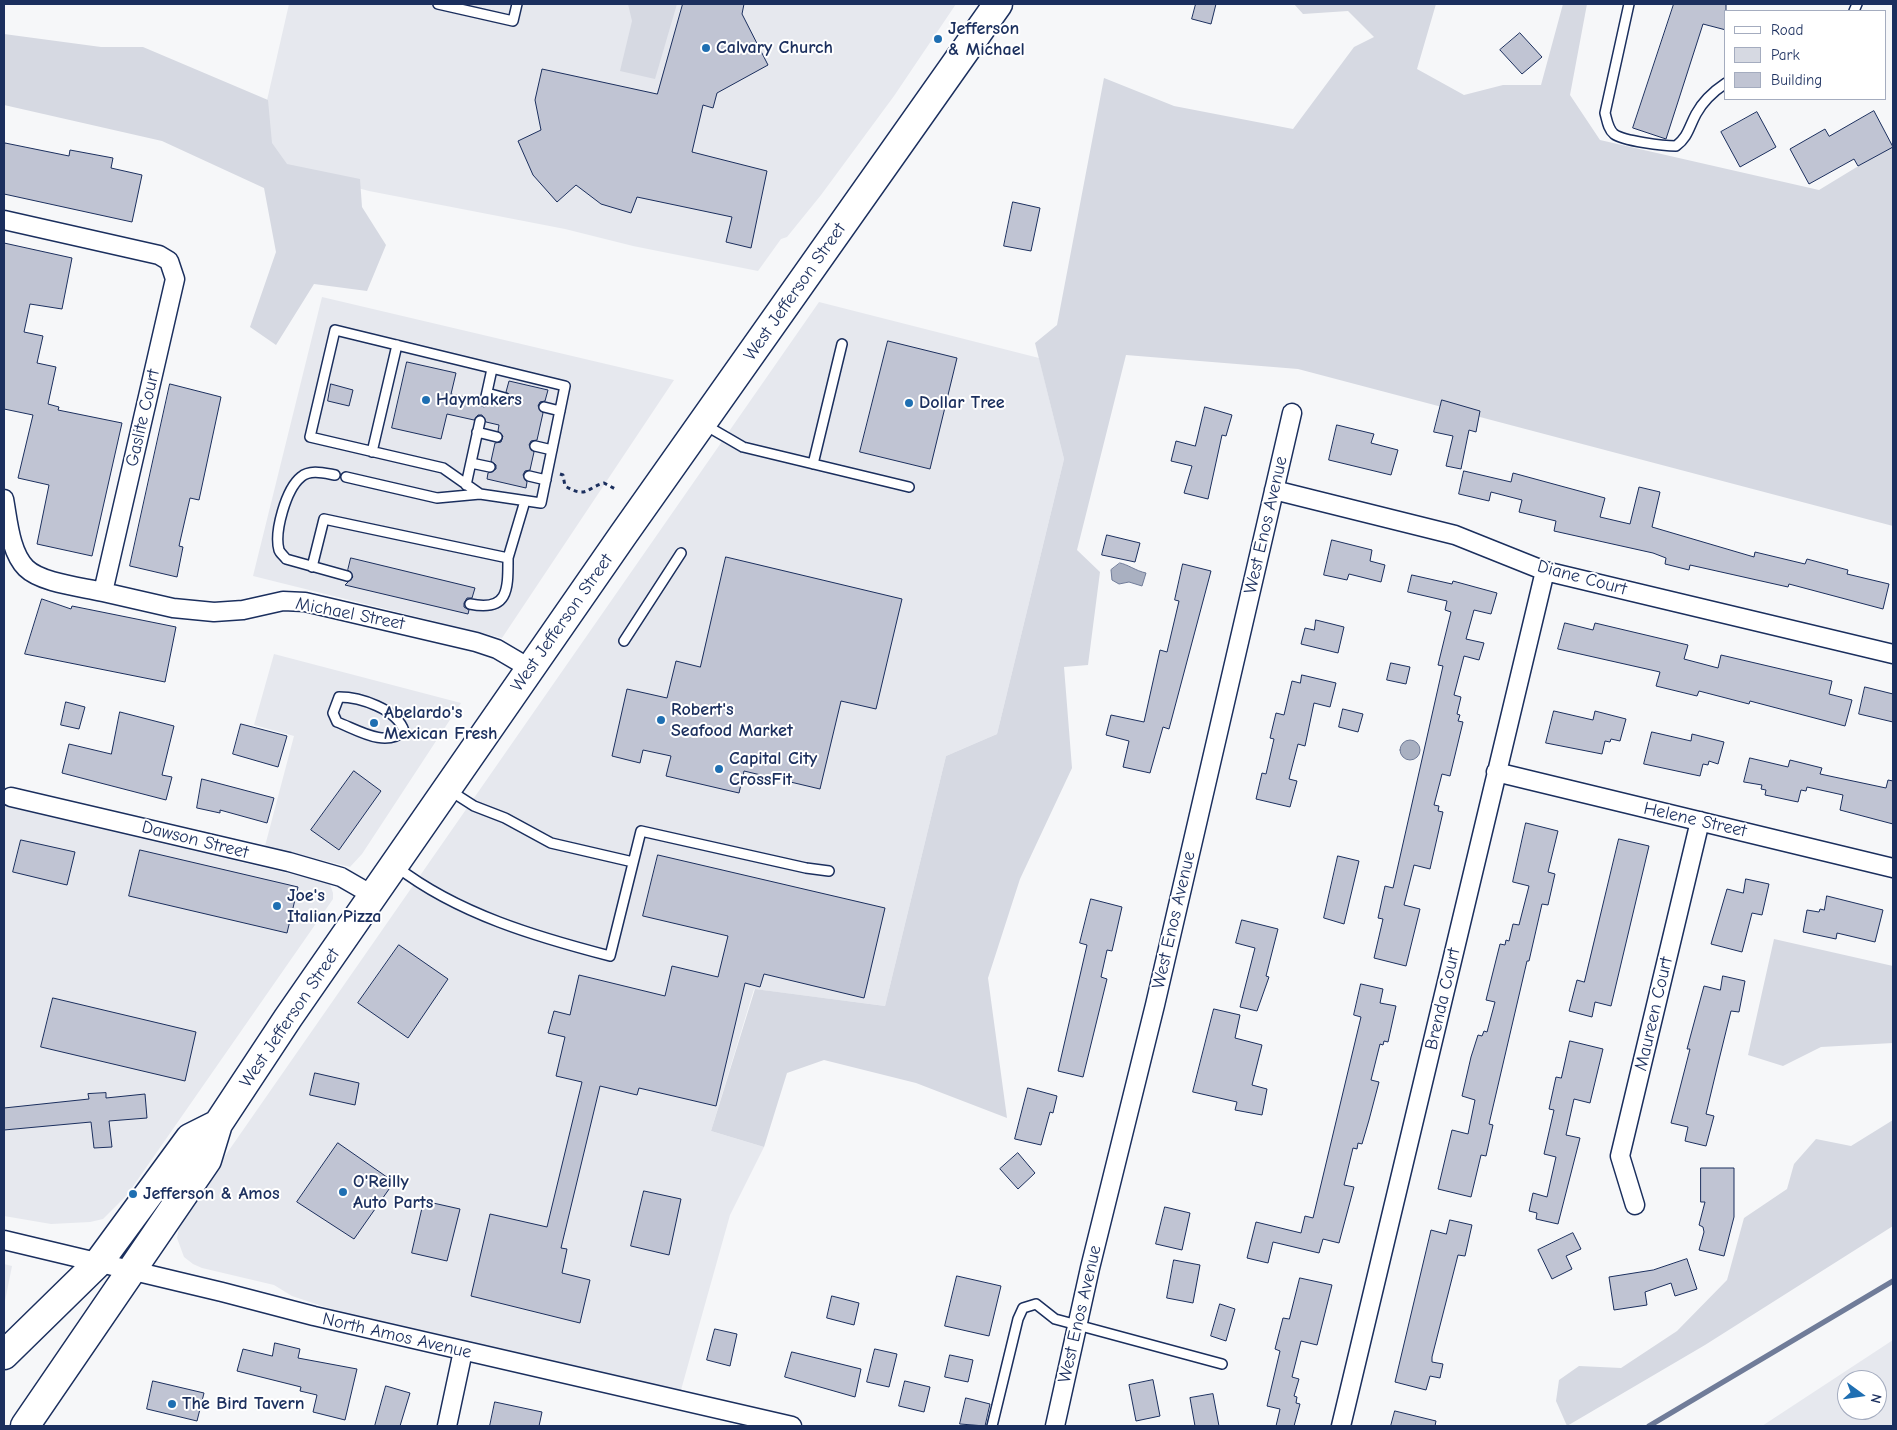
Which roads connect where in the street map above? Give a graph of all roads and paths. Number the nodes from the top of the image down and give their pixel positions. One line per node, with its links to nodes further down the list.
1 (438, 4): 2 (lane)
2 (517, 4)
3 (998, 4): 15 (main road, West Jefferson Street)
4 (1629, 4): 5 (lane)
5 (1724, 84)
6 (4, 220): 41 (street, Gaslite Court)
7 (842, 344): 22 (lane)
8 (397, 345): 9 (lane); 20 (lane); 20 (lane)
9 (492, 368): 10 (lane); 12 (lane)
10 (505, 398)
11 (544, 407): 12 (lane)
12 (560, 410): 19 (lane)
13 (1292, 413): 32 (street, West Enos Avenue)
14 (480, 421): 16 (lane)
15 (703, 423): 22 (lane); 45 (main road, West Jefferson Street)
16 (477, 432): 17 (lane); 21 (lane)
17 (497, 437)
18 (535, 446): 19 (lane)
19 (552, 450): 28 (lane)
20 (372, 452): 29 (lane)
21 (471, 463): 23 (lane); 29 (lane)
22 (813, 464): 30 (lane)
23 (490, 467)
24 (560, 474): 31 (path)
25 (335, 475): 38 (lane)
26 (529, 476): 28 (lane)
27 (346, 477): 33 (lane)
28 (546, 480): 35 (lane)
29 (466, 485): 33 (lane)
30 (909, 488)
31 (616, 490)
32 (1274, 490): 39 (street, Diane Court); 61 (street, West Enos Avenue)
33 (480, 494): 35 (lane)
34 (4, 499): 41 (street)
35 (525, 500): 37 (lane)
36 (681, 554): 43 (lane)
37 (508, 558): 38 (lane); 42 (lane)
38 (312, 567): 40 (lane)
39 (1545, 571): 44 (street, Diane Court); 47 (street, Brenda Court)
40 (347, 576)
41 (103, 592): 45 (street, Michael Street)
42 (470, 604)
43 (624, 640)
44 (1893, 654)
45 (531, 669): 48 (main road, West Jefferson Street)
46 (404, 731): 46 (lane)
47 (1496, 772): 50 (street, Helene Street); 70 (street, Brenda Court)
48 (447, 788): 51 (lane); 52 (main road, West Jefferson Street)
49 (11, 797): 55 (street, Dawson Street)
50 (1700, 821): 53 (street, Helene Street); 57 (street, Maureen Court)
51 (633, 862): 52 (lane); 54 (lane)
52 (395, 865): 55 (main road, West Jefferson Street)
53 (1893, 868)
54 (829, 871)
55 (374, 896): 56 (main road, West Jefferson Street)
56 (218, 1124): 59 (main road); 60 (main road, West Jefferson Street)
57 (1635, 1205)
58 (4, 1240): 59 (street, North Amos Avenue)
59 (99, 1262): 60 (street, North Amos Avenue); 63 (main road)
60 (132, 1270): 62 (street, North Amos Avenue); 65 (main road, West Jefferson Street)
61 (1078, 1324): 64 (lane); 68 (lane); 69 (street, West Enos Avenue)
62 (463, 1352): 66 (street); 67 (street, North Amos Avenue)
63 (4, 1355)
64 (1222, 1364)
65 (26, 1426)
66 (447, 1426)
67 (792, 1426)
68 (992, 1426)
69 (1055, 1426)
70 (1341, 1426)

